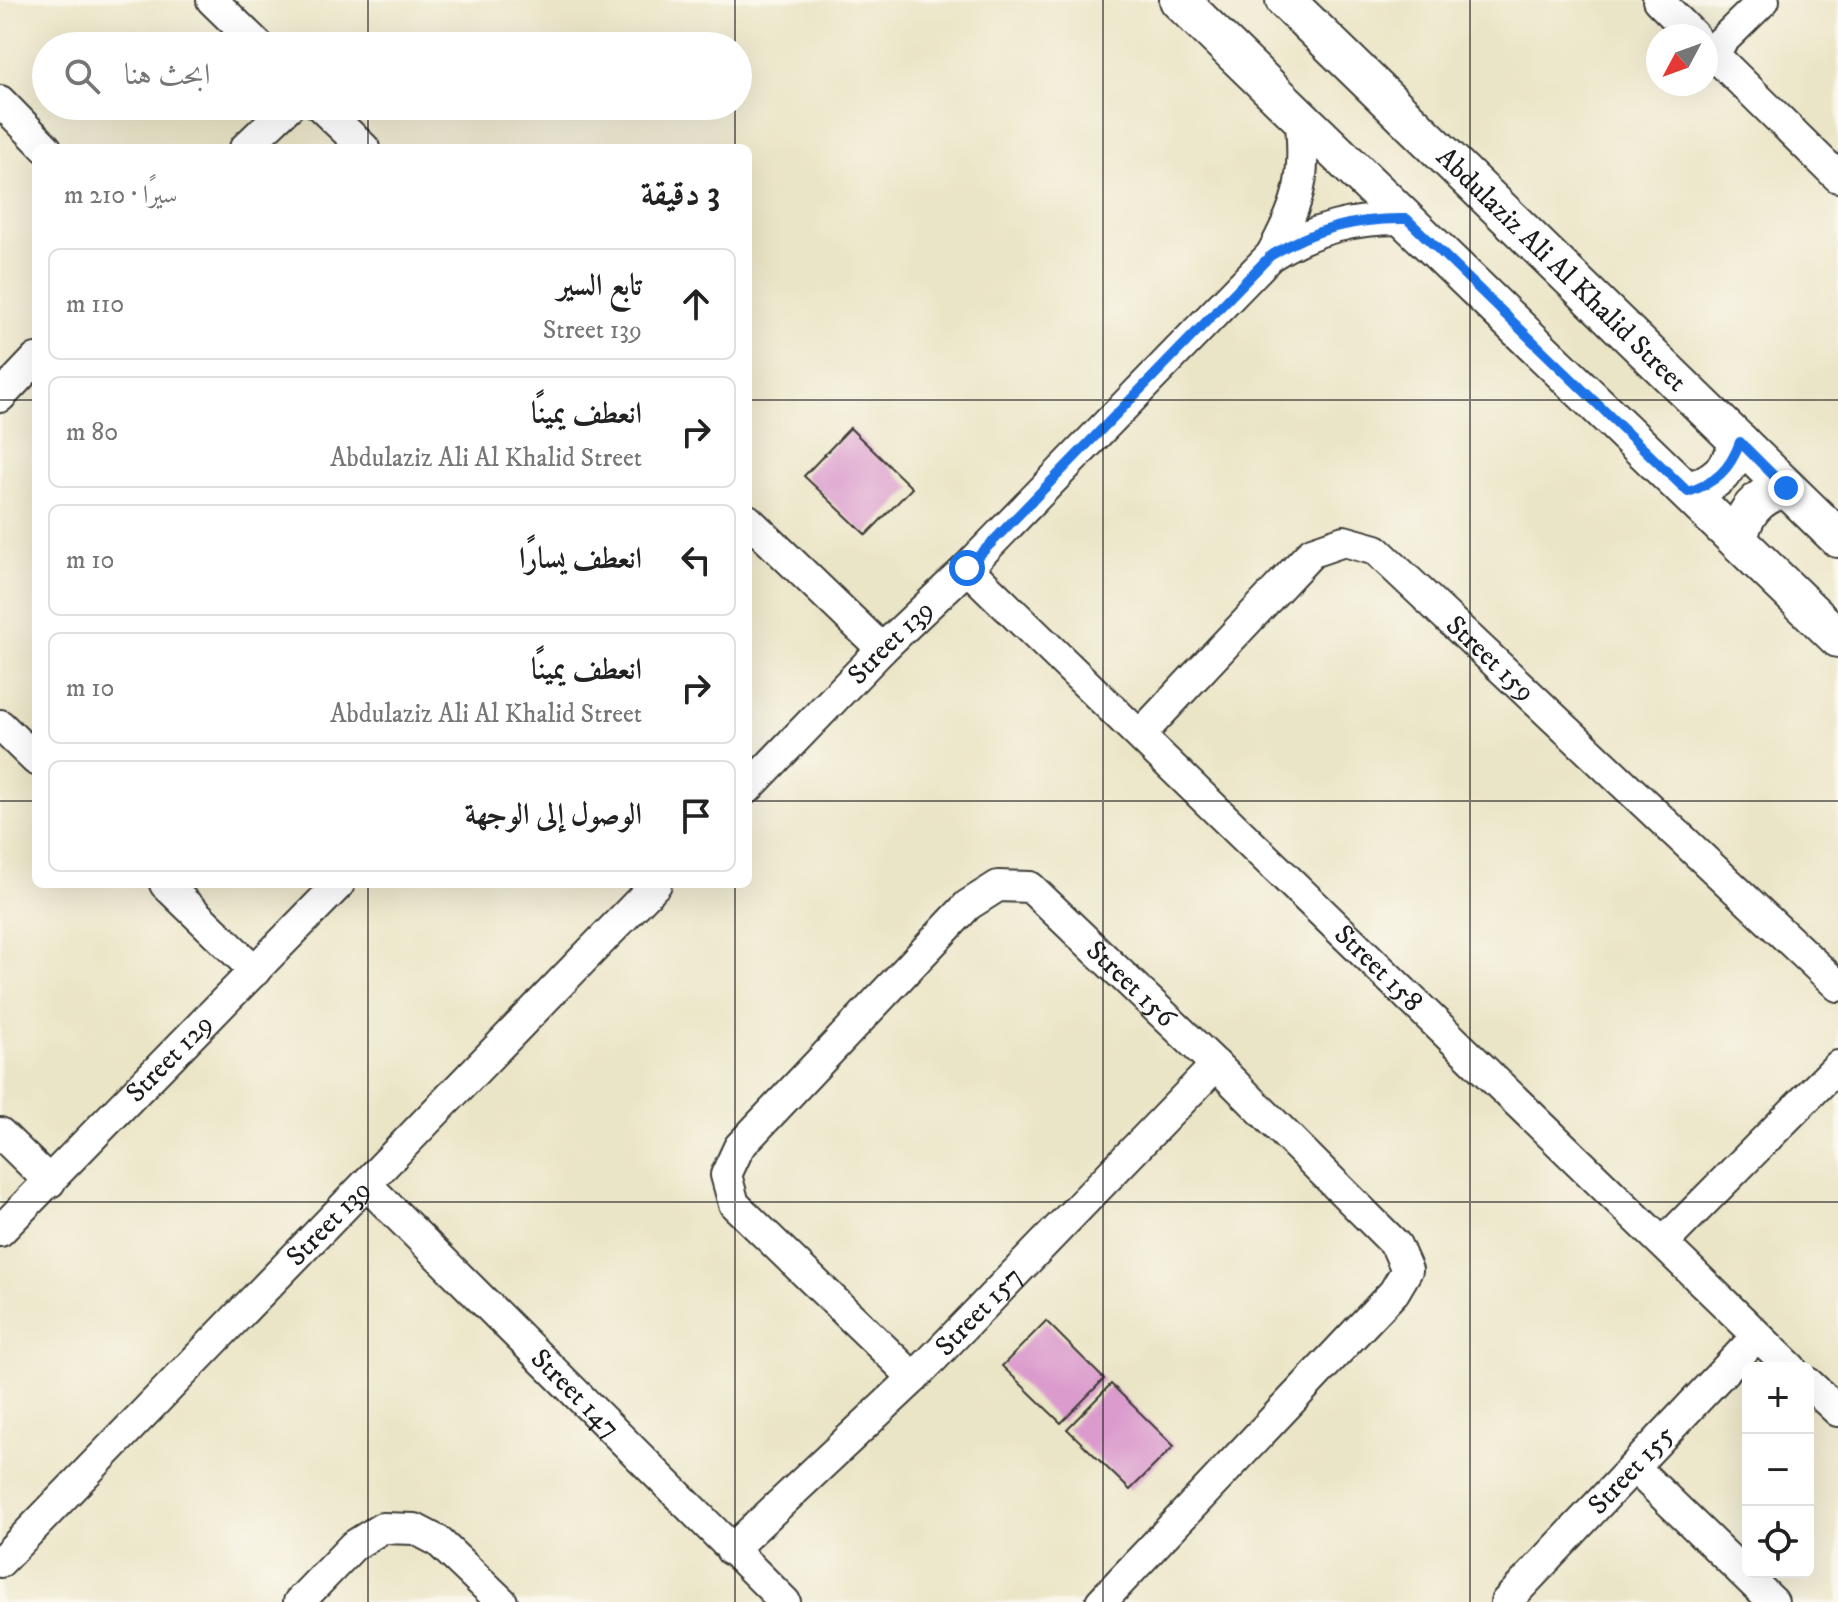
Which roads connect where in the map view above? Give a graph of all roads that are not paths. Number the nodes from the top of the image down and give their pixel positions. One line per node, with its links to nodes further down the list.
1 (212, 0): 7 (street)
2 (1179, 0): 11 (street)
3 (1285, 0): 22 (street, Abdulaziz Ali Al Khalid Street)
4 (1658, 0): 6 (street)
5 (1764, 0): 8 (street)
6 (1683, 24)
7 (245, 32)
8 (1718, 34)
9 (1718, 59): 17 (street)
10 (0, 101): 14 (street)
11 (1300, 116): 18 (street); 19 (street, Street 139)
12 (274, 120): 15 (street)
13 (335, 120): 16 (street)
14 (42, 144)
15 (249, 144)
16 (360, 144)
17 (1838, 177)
18 (1407, 219): 19 (street, Street 139); 24 (street)
19 (1270, 256): 28 (street, Street 139)
20 (32, 363): 21 (street)
21 (0, 397)
22 (1740, 442): 23 (street, Abdulaziz Ali Al Khalid Street); 24 (street)
23 (1786, 488): 26 (street, Abdulaziz Ali Al Khalid Street); 27 (street)
24 (1688, 492): 27 (street)
25 (752, 524): 30 (street)
26 (1838, 538)
27 (1738, 541): 29 (street)
28 (967, 568): 30 (street, Street 139); 32 (street, Street 158)
29 (1838, 638)
30 (882, 649): 34 (street, Street 139)
31 (0, 725): 33 (street)
32 (1140, 735): 39 (street, Street 159); 46 (street, Street 158)
33 (32, 756)
34 (752, 784)
35 (169, 888): 38 (street)
36 (335, 888): 38 (street, Street 129)
37 (652, 888): 44 (street, Street 139)
38 (255, 971): 43 (street, Street 129)
39 (1838, 986)
40 (1216, 1065): 49 (street, Street 157); 49 (street, Street 156); 55 (street, Street 156)
41 (1838, 1066): 46 (street)
42 (0, 1133): 43 (street)
43 (50, 1182): 45 (street, Street 129)
44 (366, 1184): 53 (street, Street 147); 54 (street, Street 139)
45 (0, 1231)
46 (1663, 1243): 47 (street, Street 158)
47 (1757, 1336): 48 (street, Street 158); 52 (street, Street 155)
48 (1785, 1362)
49 (914, 1378): 53 (street, Street 157)
50 (1814, 1389): 51 (street)
51 (1838, 1411)
52 (1635, 1468): 59 (street, Street 155); 60 (street)
53 (731, 1550): 58 (street, Street 147)
54 (0, 1562)
55 (1118, 1596)
56 (299, 1602): 57 (street)
57 (502, 1602)
58 (785, 1602)
59 (1506, 1602)
60 (1773, 1602)

